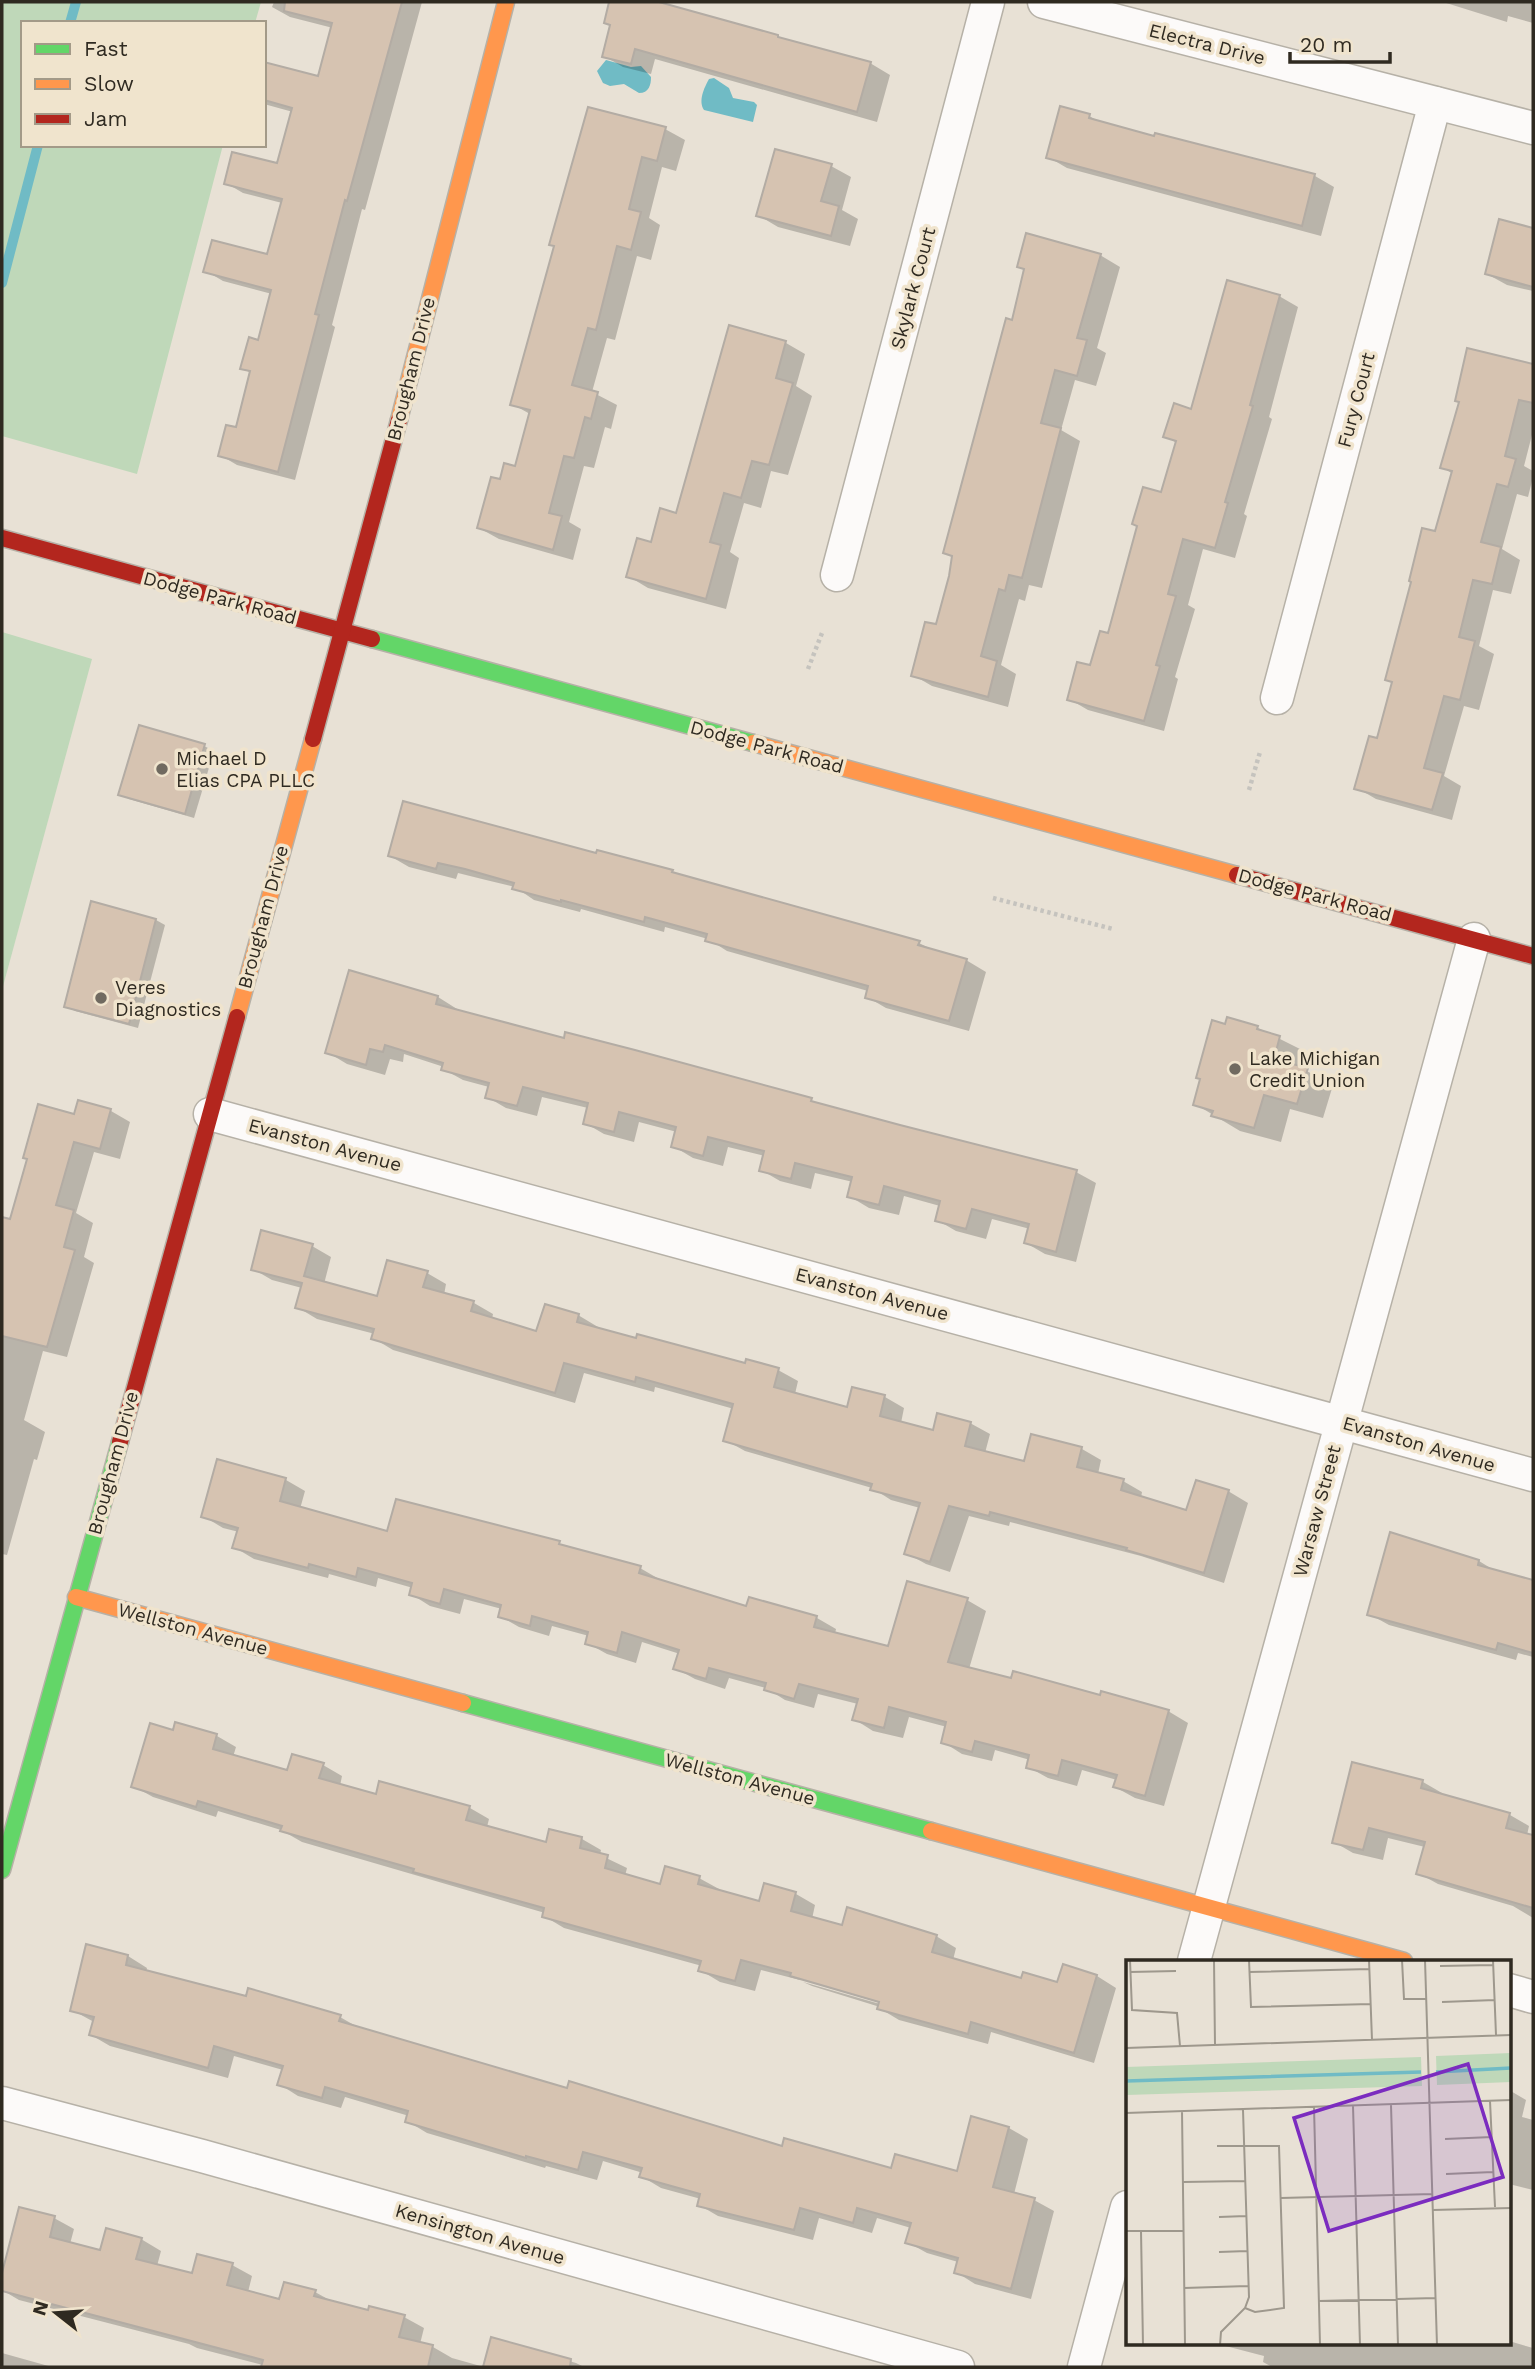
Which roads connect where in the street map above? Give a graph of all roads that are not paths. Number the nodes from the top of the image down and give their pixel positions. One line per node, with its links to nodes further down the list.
1 (506, 2): 8 (street, Brougham Drive)
2 (988, 2): 7 (street, Skylark Court)
3 (1044, 2): 4 (street, Electra Drive)
4 (1435, 103): 5 (street, Electra Drive); 9 (street, Fury Court)
5 (1533, 128)
6 (2, 538): 8 (street, Dodge Park Road)
7 (837, 575)
8 (342, 631): 10 (street, Dodge Park Road); 12 (street, Brougham Drive)
9 (1277, 698)
10 (1474, 939): 11 (street, Dodge Park Road); 13 (street, Warsaw Street)
11 (1533, 956)
12 (210, 1114): 13 (street, Evanston Avenue); 15 (street, Brougham Drive)
13 (1341, 1422): 14 (street, Evanston Avenue); 17 (street, Warsaw Street)
14 (1533, 1475)
15 (76, 1597): 16 (street, Brougham Drive); 17 (street, Wellston Avenue)
16 (2, 1870)
17 (1208, 1907): 18 (street, Warsaw Street); 19 (street, Wellston Avenue)
18 (1194, 1960)
19 (1400, 1960)
20 (1510, 1990): 21 (street)
21 (1533, 1997)
22 (2, 2103): 24 (street, Kensington Avenue)
23 (1126, 2211): 25 (street)
24 (958, 2367)
25 (1084, 2367)

